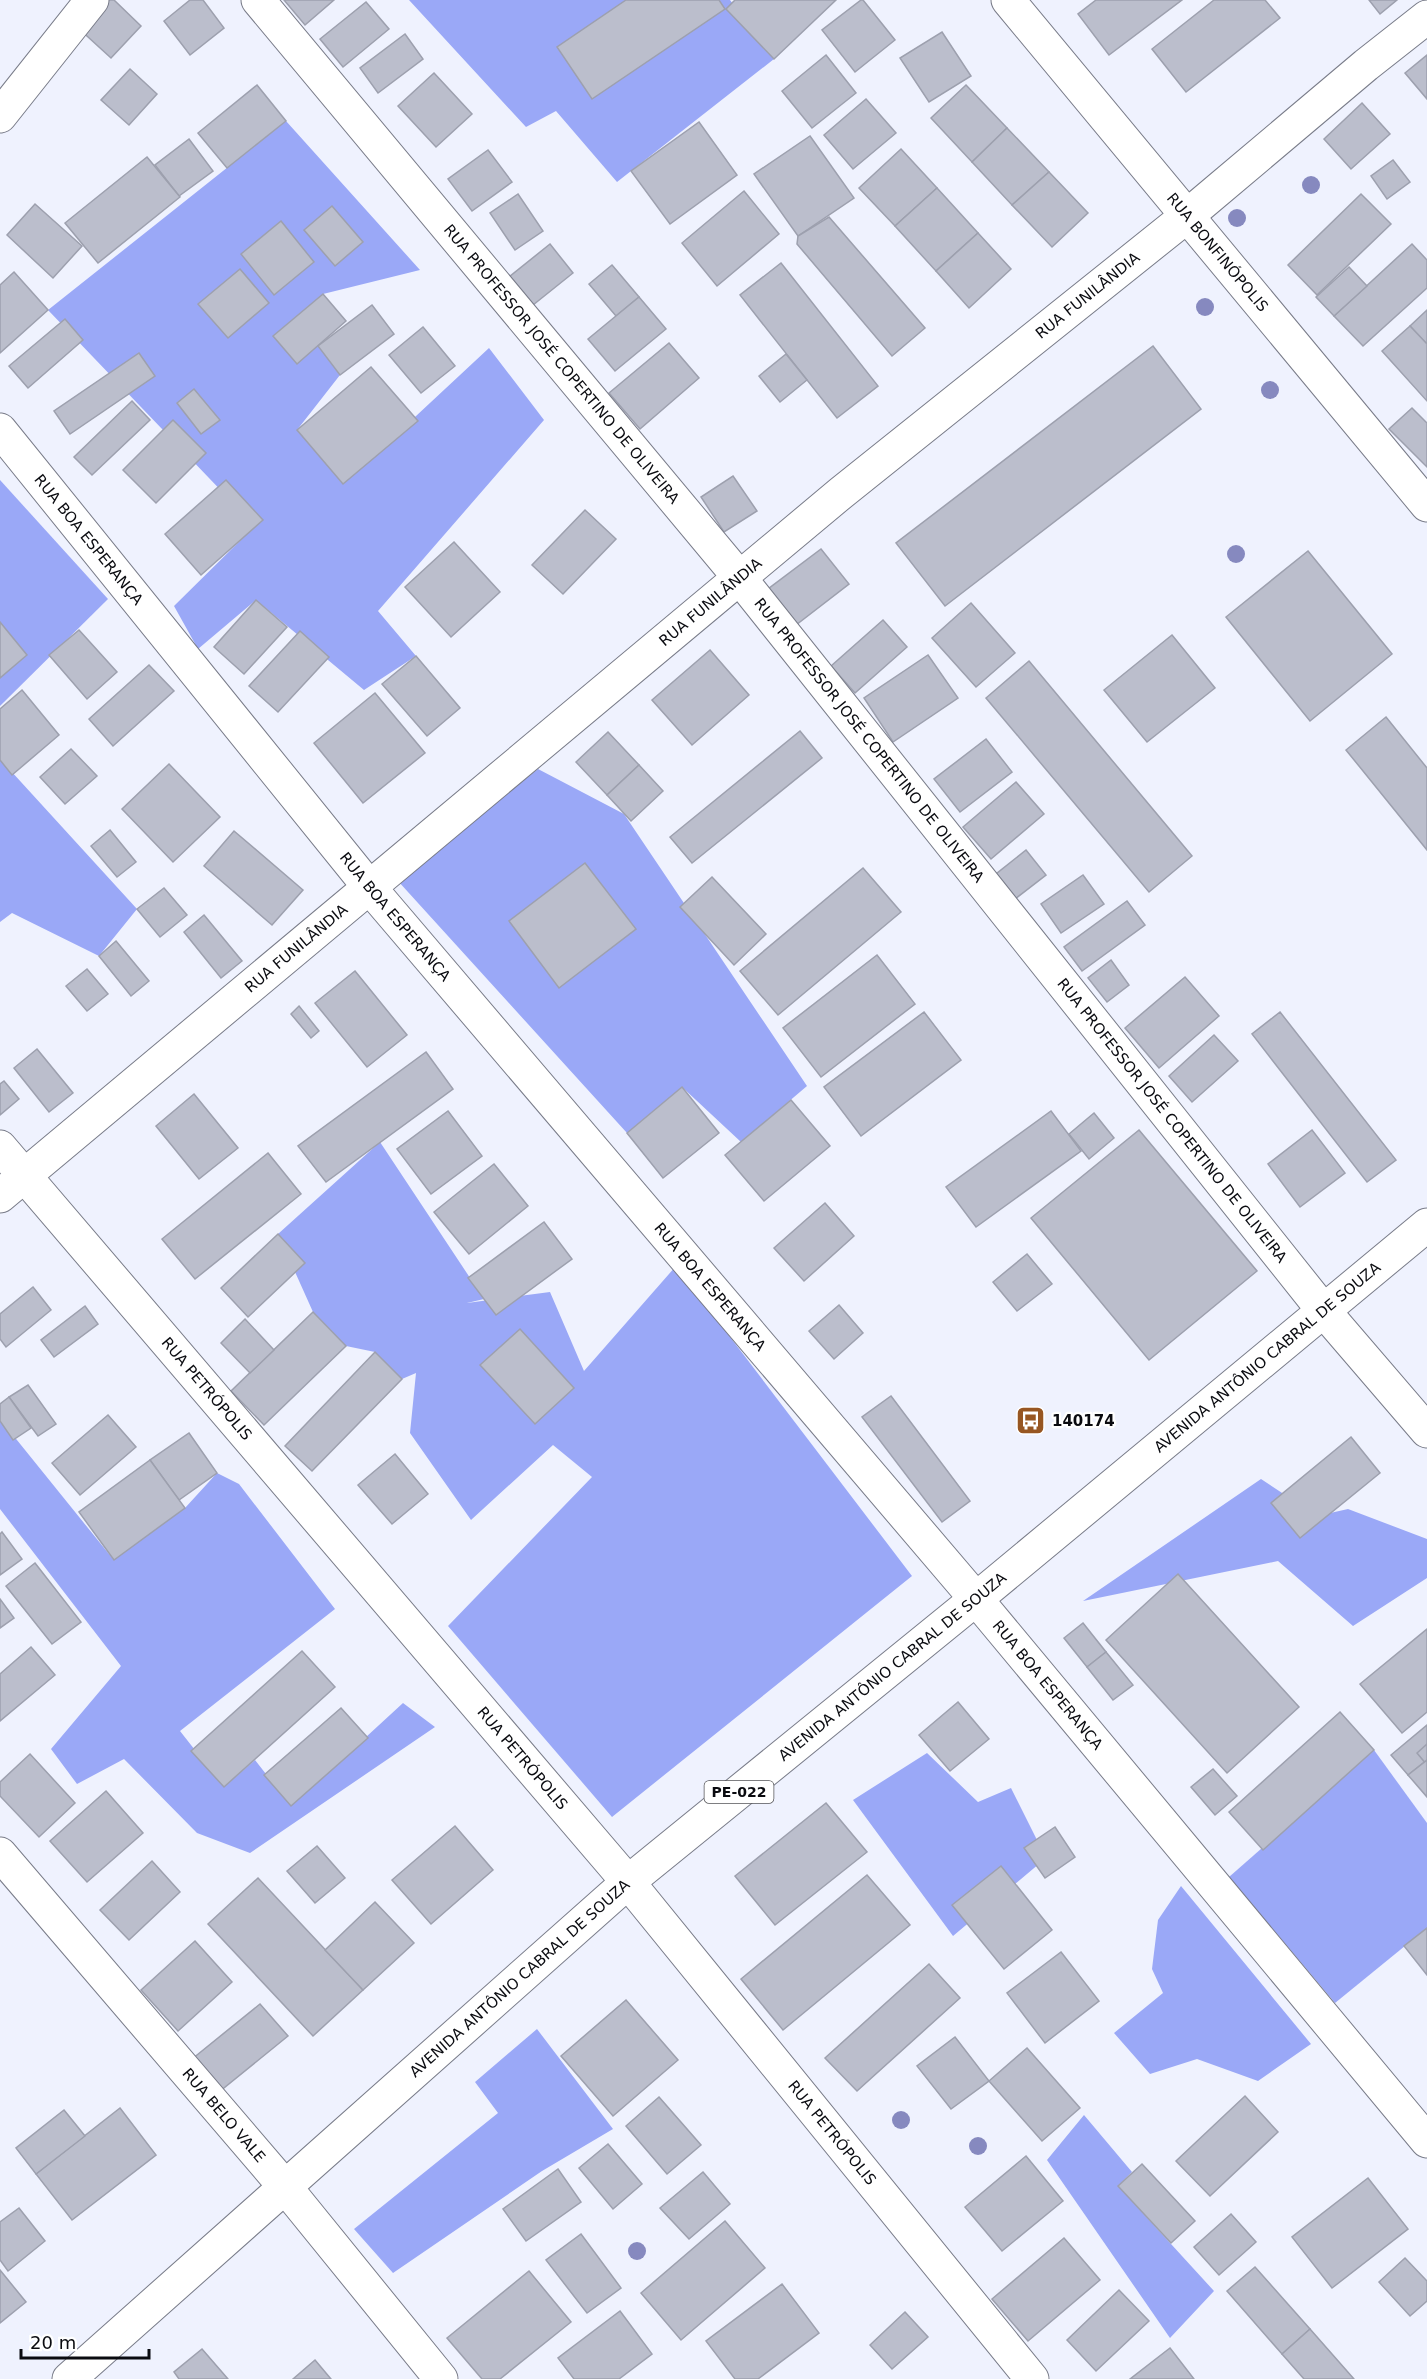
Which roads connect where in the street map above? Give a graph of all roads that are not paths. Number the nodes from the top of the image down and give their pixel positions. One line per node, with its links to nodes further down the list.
1 (92, 0): 5 (street)
2 (258, 0): 9 (street, RUA PROFESSOR JOSÉ COPERTINO DE OLIVEIRA)
3 (1008, 0): 6 (street, RUA BONFINÓPOLIS)
4 (1427, 17): 6 (street, RUA FUNILÂNDIA)
5 (0, 116)
6 (1187, 216): 8 (street, RUA BONFINÓPOLIS); 9 (street, RUA FUNILÂNDIA)
7 (0, 430): 10 (street, RUA BOA ESPERANÇA)
8 (1427, 505)
9 (739, 578): 10 (street, RUA FUNILÂNDIA); 15 (street, RUA PROFESSOR JOSÉ COPERTINO DE OLIVEIRA)
10 (370, 888): 12 (street, RUA FUNILÂNDIA); 17 (street, RUA BOA ESPERANÇA)
11 (0, 1147): 12 (street, RUA PETRÓPOLIS)
12 (25, 1174): 13 (street, RUA FUNILÂNDIA); 19 (street, RUA PETRÓPOLIS)
13 (0, 1196)
14 (1427, 1225): 15 (street, AVENIDA ANTÔNIO CABRAL DE SOUZA / PE-022)
15 (1323, 1311): 16 (street, RUA PROFESSOR JOSÉ COPERTINO DE OLIVEIRA); 17 (street, AVENIDA ANTÔNIO CABRAL DE SOUZA / PE-022)
16 (1427, 1431)
17 (976, 1599): 19 (street, AVENIDA ANTÔNIO CABRAL DE SOUZA / PE-022); 20 (street, RUA BOA ESPERANÇA)
18 (0, 1854): 21 (street, RUA BELO VALE)
19 (628, 1882): 21 (street, AVENIDA ANTÔNIO CABRAL DE SOUZA / PE-022); 24 (street, RUA PETRÓPOLIS)
20 (1427, 2140)
21 (286, 2188): 22 (street, AVENIDA ANTÔNIO CABRAL DE SOUZA / PE-022); 23 (street, RUA BELO VALE)
22 (69, 2379)
23 (441, 2379)
24 (1032, 2379)

